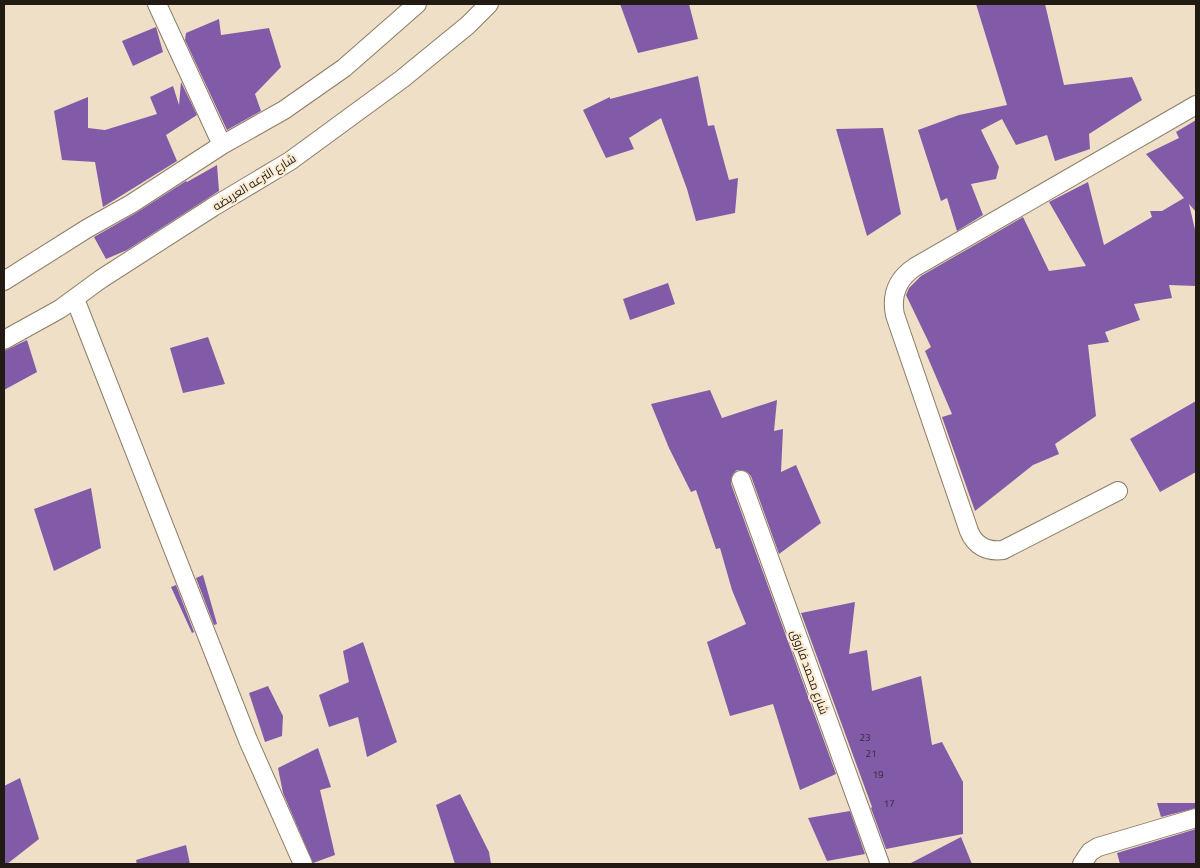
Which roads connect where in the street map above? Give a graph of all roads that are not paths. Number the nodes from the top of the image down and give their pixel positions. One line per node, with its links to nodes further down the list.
1 (157, 4): 5 (street)
2 (417, 4): 5 (street)
3 (489, 4): 7 (street, شارع الترعه العريضه)
4 (1196, 104): 10 (street)
5 (222, 146): 6 (street)
6 (4, 281)
7 (75, 299): 8 (street, شارع الترعه العريضه); 12 (street)
8 (4, 340)
9 (741, 480): 13 (street, شارع محمد فاروق)
10 (1118, 491)
11 (1196, 818): 14 (street)
12 (303, 864)
13 (880, 864)
14 (1082, 864)

